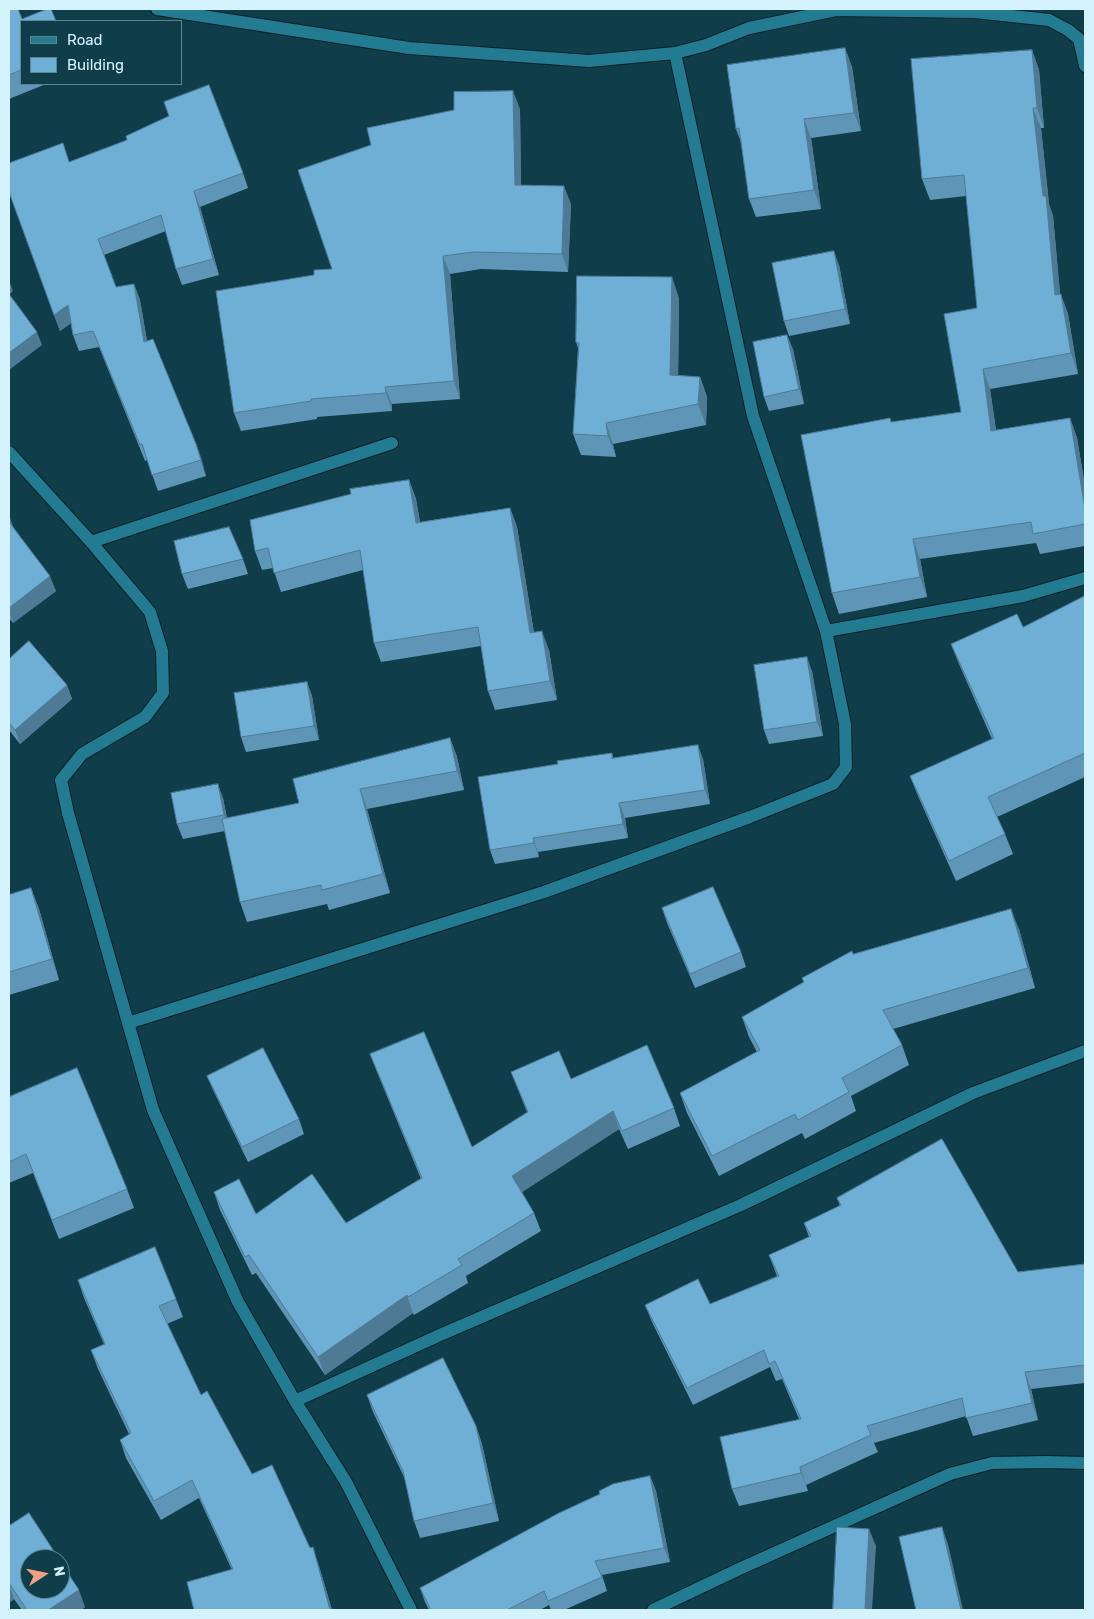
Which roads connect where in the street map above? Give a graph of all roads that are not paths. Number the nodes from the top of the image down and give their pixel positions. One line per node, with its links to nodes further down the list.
1 (157, 9): 2 (street)
2 (675, 53): 3 (street); 8 (street)
3 (1085, 66)
4 (392, 443): 6 (street)
5 (9, 452): 6 (street)
6 (91, 542): 9 (street)
7 (1085, 578): 8 (street)
8 (826, 631): 9 (street)
9 (128, 1024): 11 (street)
10 (1085, 1051): 11 (street)
11 (295, 1401): 13 (street)
12 (1085, 1463): 14 (street)
13 (411, 1610)
14 (653, 1610)

